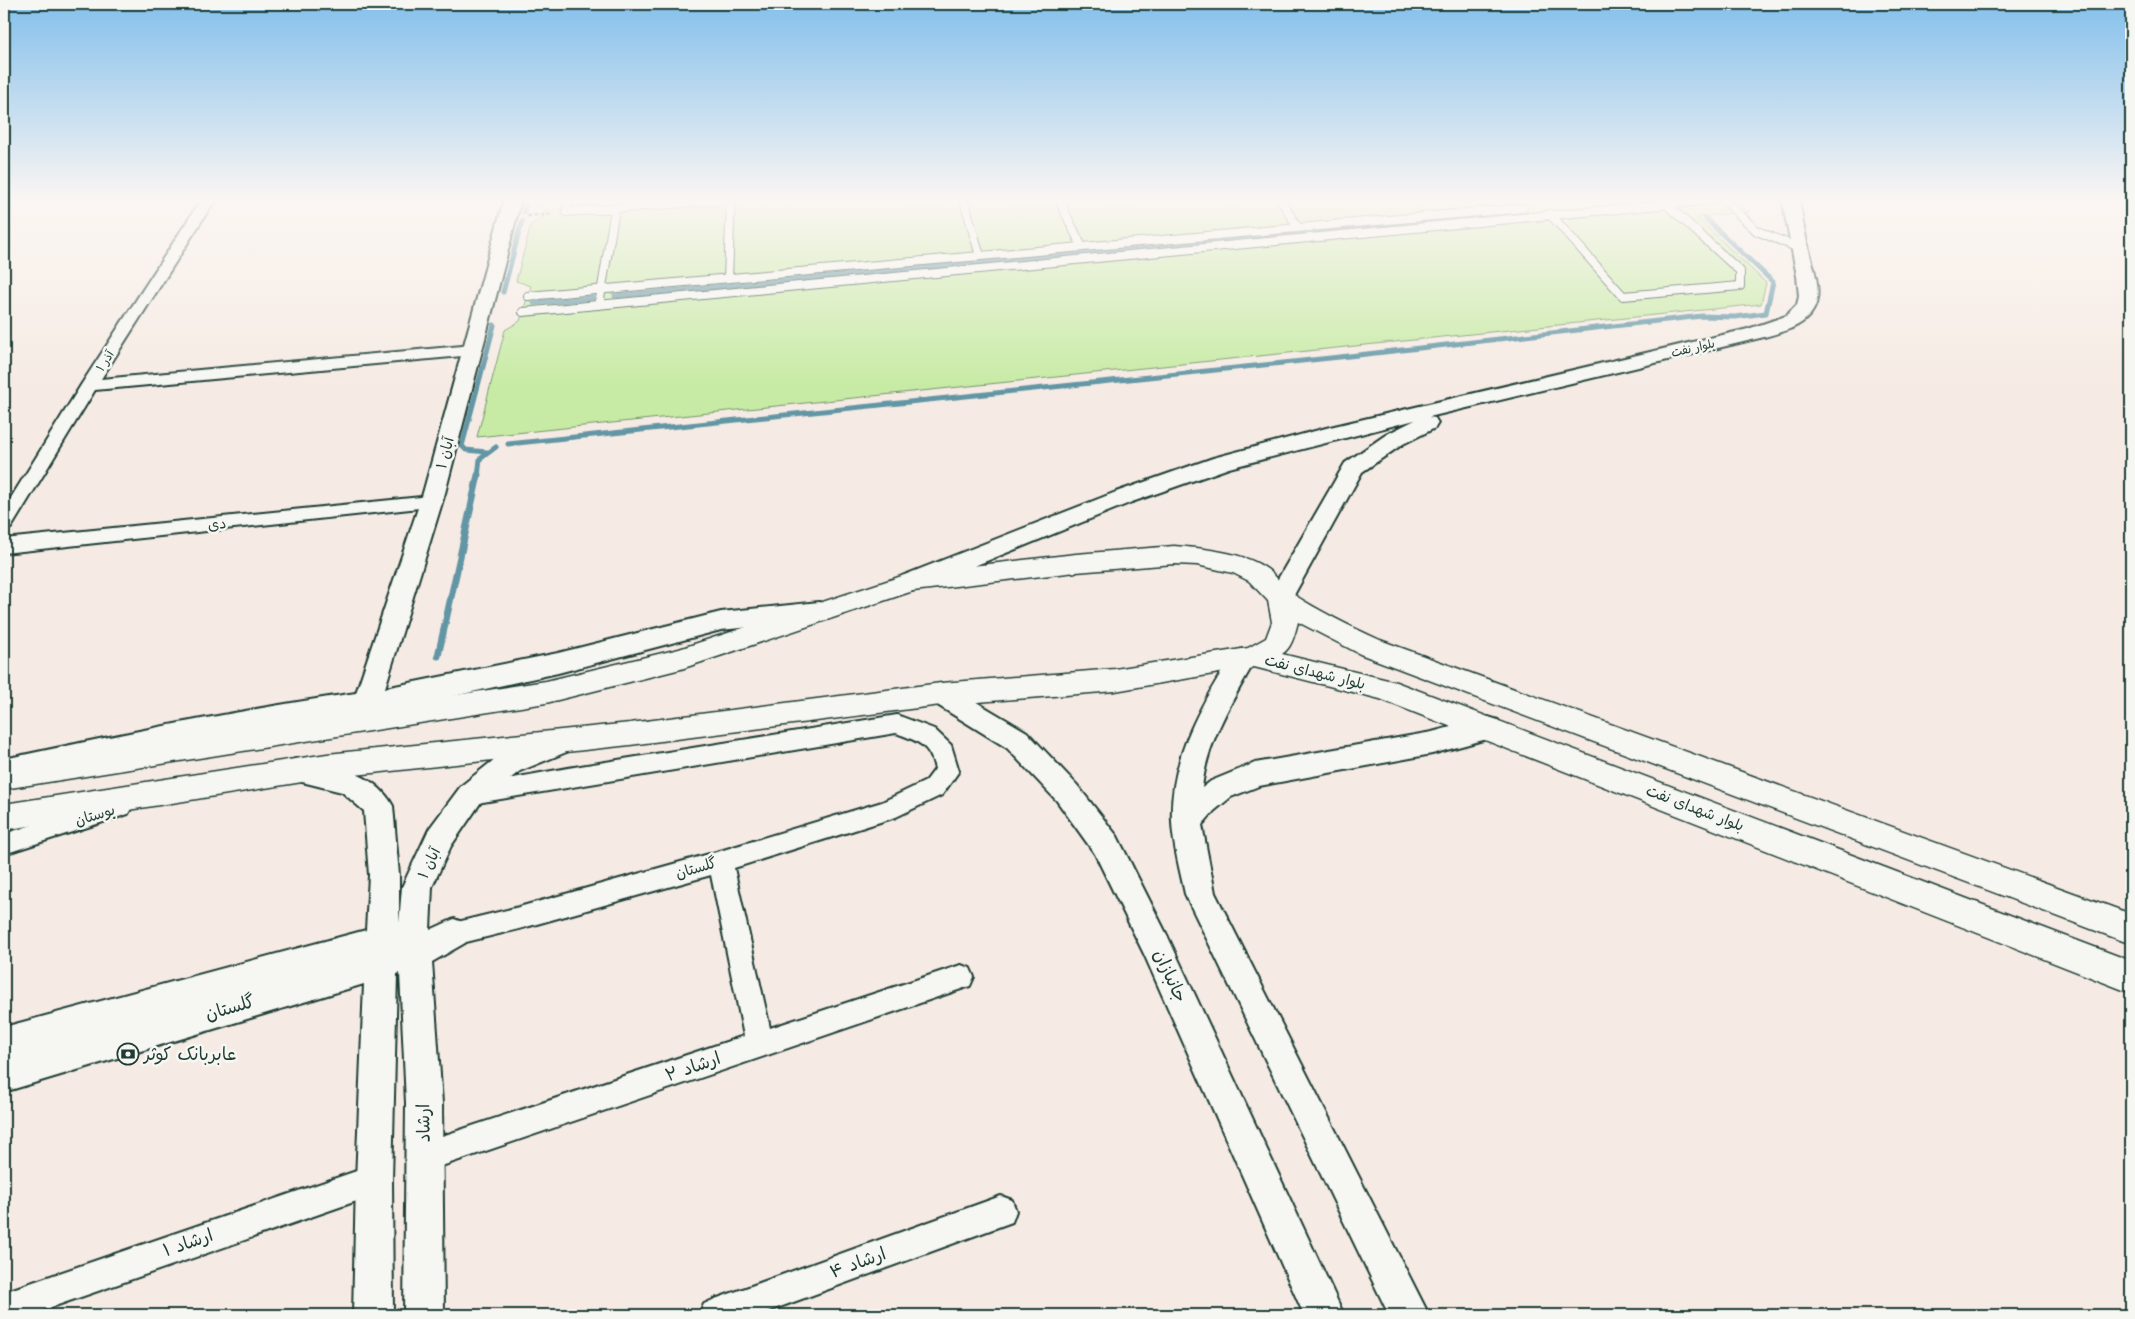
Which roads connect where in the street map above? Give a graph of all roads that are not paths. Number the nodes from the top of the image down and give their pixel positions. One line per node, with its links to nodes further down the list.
1 (168, 262): 16 (street, آذر ۱)
2 (497, 262): 15 (street, آبان ۱)
3 (606, 262): 11 (lane)
4 (729, 262): 10 (lane)
5 (916, 262): 10 (lane)
6 (1066, 262): 13 (lane)
7 (1592, 262): 8 (lane)
8 (1730, 262)
9 (1804, 262): 17 (street, بلوار نفت)
10 (728, 278): 11 (lane)
11 (602, 289): 12 (lane); 13 (lane)
12 (528, 296)
13 (599, 305): 14 (lane)
14 (523, 312)
15 (473, 350): 16 (street); 18 (street, آبان ۱)
16 (89, 385): 19 (street, آذر ۱)
17 (1468, 402): 21 (street); 22 (street)
18 (431, 502): 20 (street, دی); 26 (street, آبان ۱)
19 (4, 524)
20 (4, 546)
21 (911, 582): 22 (main road); 23 (main road)
22 (1280, 598): 24 (main road); 38 (main road)
23 (827, 610): 26 (street); 31 (main road)
24 (1248, 658): 25 (main road); 27 (main road, بلوار شهدای نفت); 35 (street)
25 (941, 694): 28 (main road); 55 (street, جانبازان)
26 (367, 702): 29 (street)
27 (1488, 728): 35 (street); 43 (main road, بلوار شهدای نفت)
28 (565, 740): 30 (main road); 33 (street, آبان ۱)
29 (4, 770)
30 (296, 770): 32 (main road); 41 (street)
31 (4, 777)
32 (186, 787): 34 (main road); 36 (street, بوستان)
33 (472, 794): 37 (street, گلستان); 40 (street, آبان ۱)
34 (4, 817)
35 (1187, 822): 56 (street)
36 (4, 844)
37 (720, 862): 39 (street, گلستان); 45 (street)
38 (2131, 929)
39 (454, 934): 40 (street, گلستان)
40 (415, 942): 41 (street, گلستان); 47 (street, ارشاد)
41 (380, 952): 44 (street, گلستان); 46 (street, گلستان); 48 (street)
42 (961, 977): 45 (street, ارشاد ۲)
43 (2131, 977)
44 (4, 1043)
45 (760, 1045): 47 (street, ارشاد ۲)
46 (4, 1075)
47 (424, 1158): 53 (street, ارشاد)
48 (374, 1180): 50 (street, ارشاد ۱); 52 (street)
49 (1001, 1211): 51 (street, ارشاد ۴)
50 (4, 1308)
51 (751, 1309): 54 (street, ارشاد ۴)
52 (373, 1315)
53 (424, 1315)
54 (715, 1315)
55 (1324, 1315)
56 (1408, 1315)

